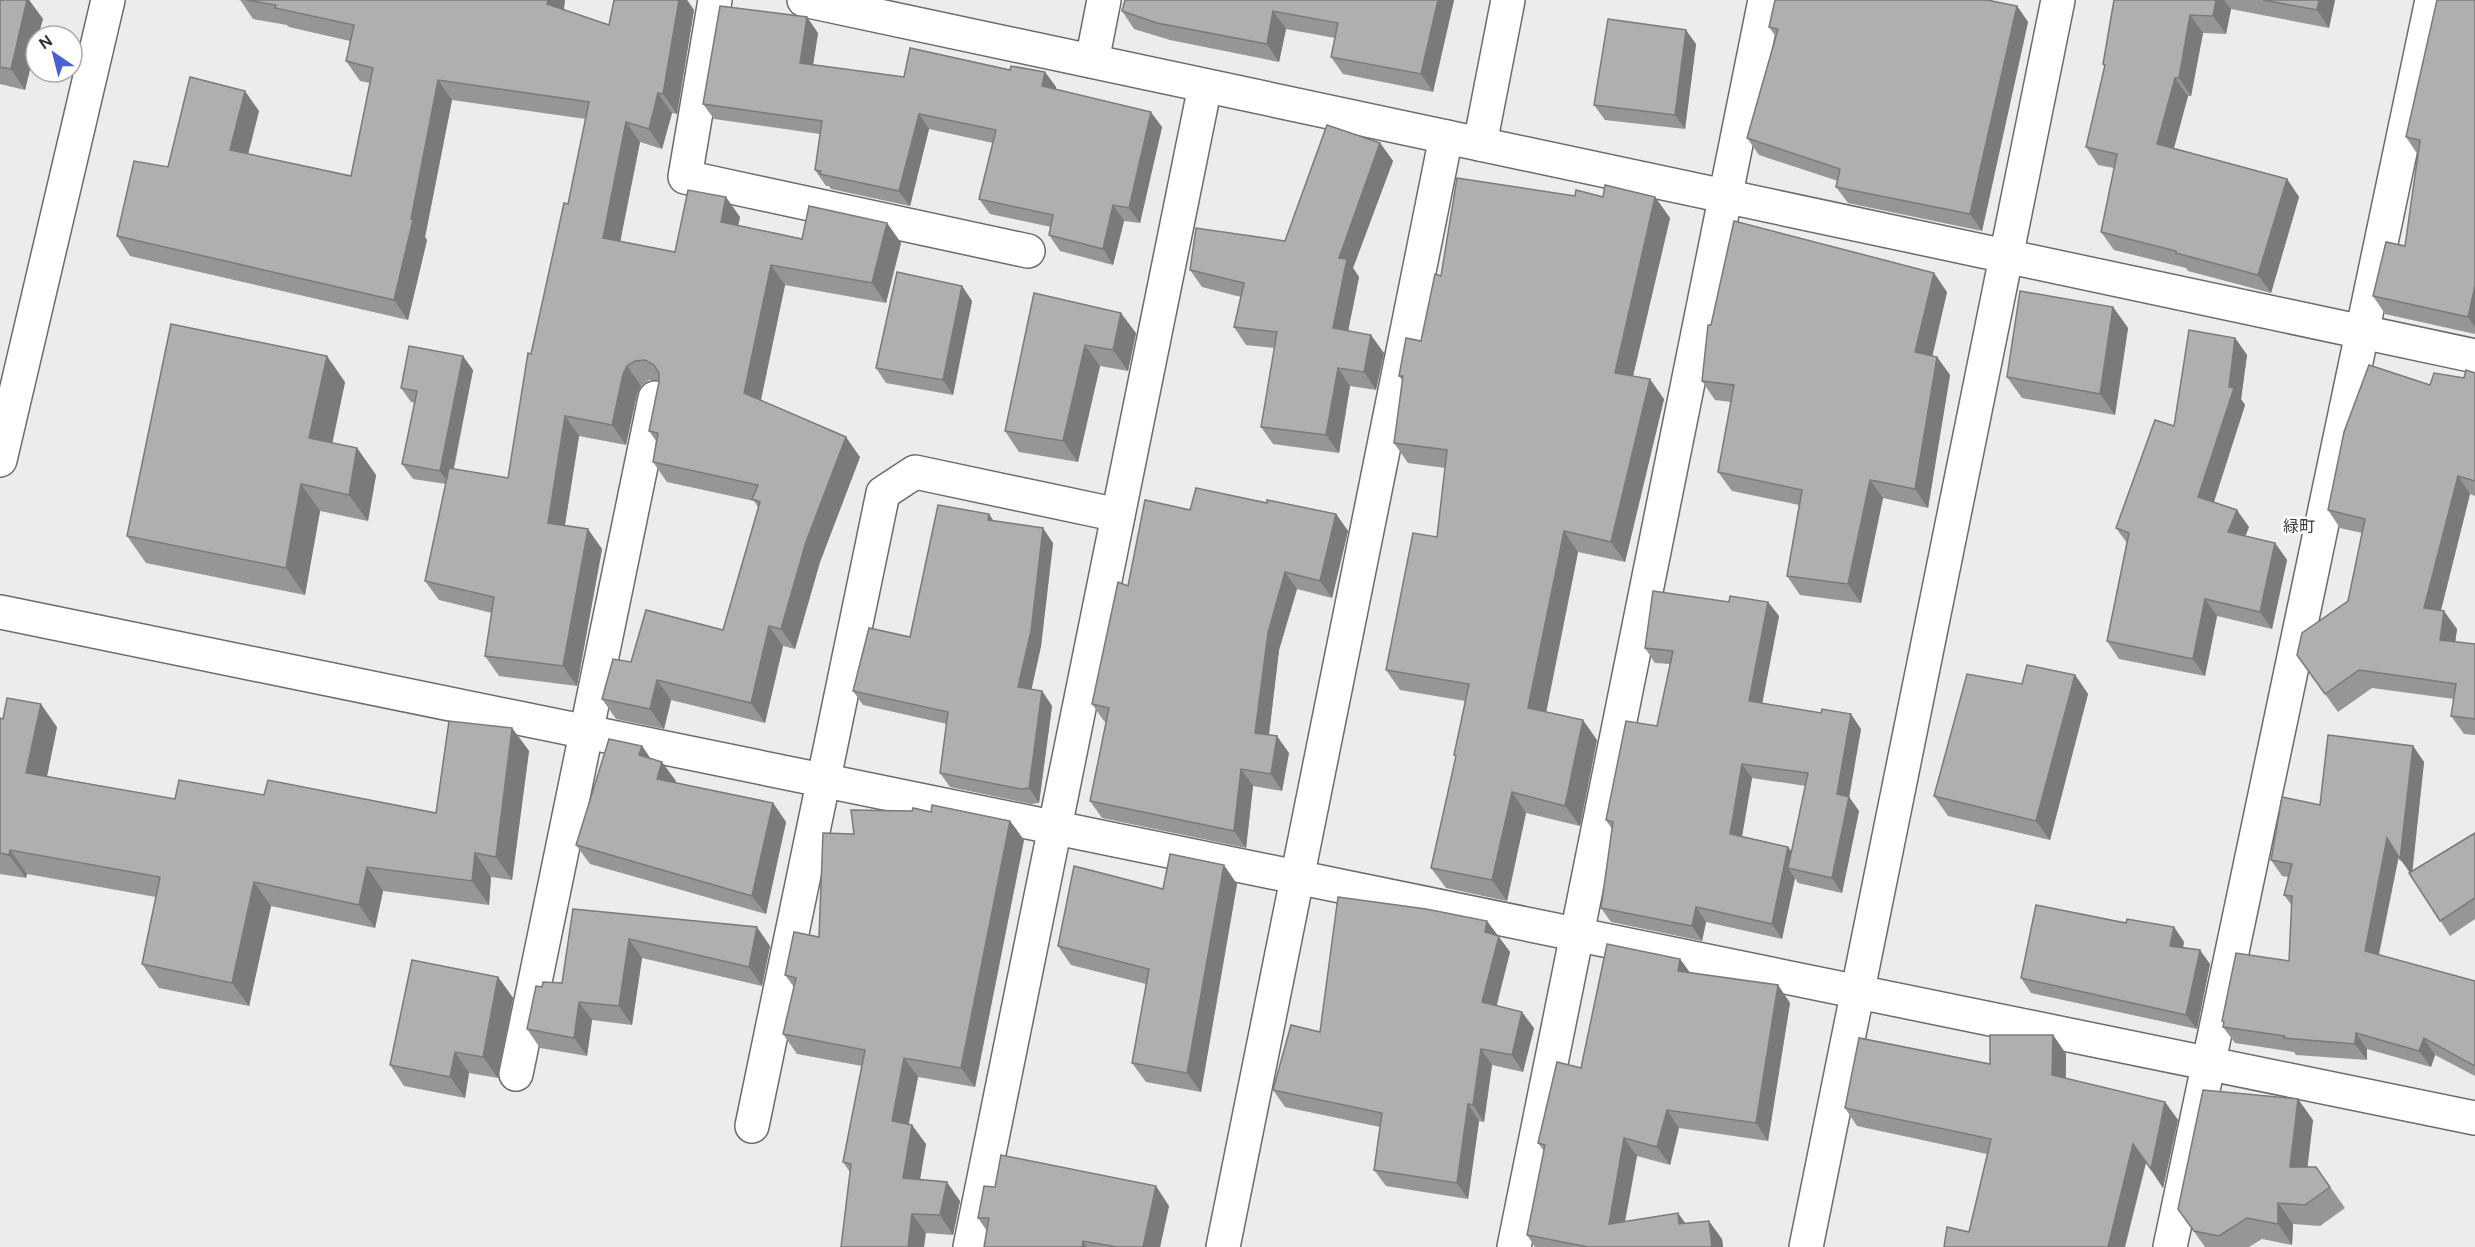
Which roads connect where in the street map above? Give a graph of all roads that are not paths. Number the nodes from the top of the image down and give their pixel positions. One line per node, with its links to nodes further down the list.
1 (108, 0): 20 (street)
2 (715, 0): 15 (street)
3 (804, 0): 9 (street)
4 (1104, 0): 10 (street)
5 (1508, 0): 13 (street)
6 (1765, 0): 14 (street)
7 (2058, 0): 16 (street)
8 (2432, 0): 17 (street)
9 (857, 5): 10 (street)
10 (1092, 61): 11 (street)
11 (1205, 86): 12 (street); 21 (street)
12 (1446, 137): 13 (street); 26 (street)
13 (1480, 144): 14 (street)
14 (1726, 197): 16 (street); 27 (street)
15 (1028, 251)
16 (2006, 256): 17 (street); 28 (street)
17 (2362, 332): 18 (street); 29 (street)
18 (2475, 356)
19 (655, 398): 23 (street)
20 (0, 460)
21 (1118, 515): 24 (street); 25 (street)
22 (0, 612): 23 (street)
23 (586, 732): 24 (street); 30 (street)
24 (824, 781): 25 (street); 32 (street)
25 (1055, 828): 26 (street); 33 (street)
26 (1297, 878): 27 (street); 34 (street)
27 (1577, 935): 28 (street); 35 (street)
28 (1858, 993): 29 (street); 36 (street)
29 (2208, 1064): 31 (street); 37 (street)
30 (516, 1074)
31 (2475, 1118)
32 (752, 1126)
33 (970, 1247)
34 (1223, 1247)
35 (1514, 1247)
36 (1806, 1247)
37 (2170, 1247)

